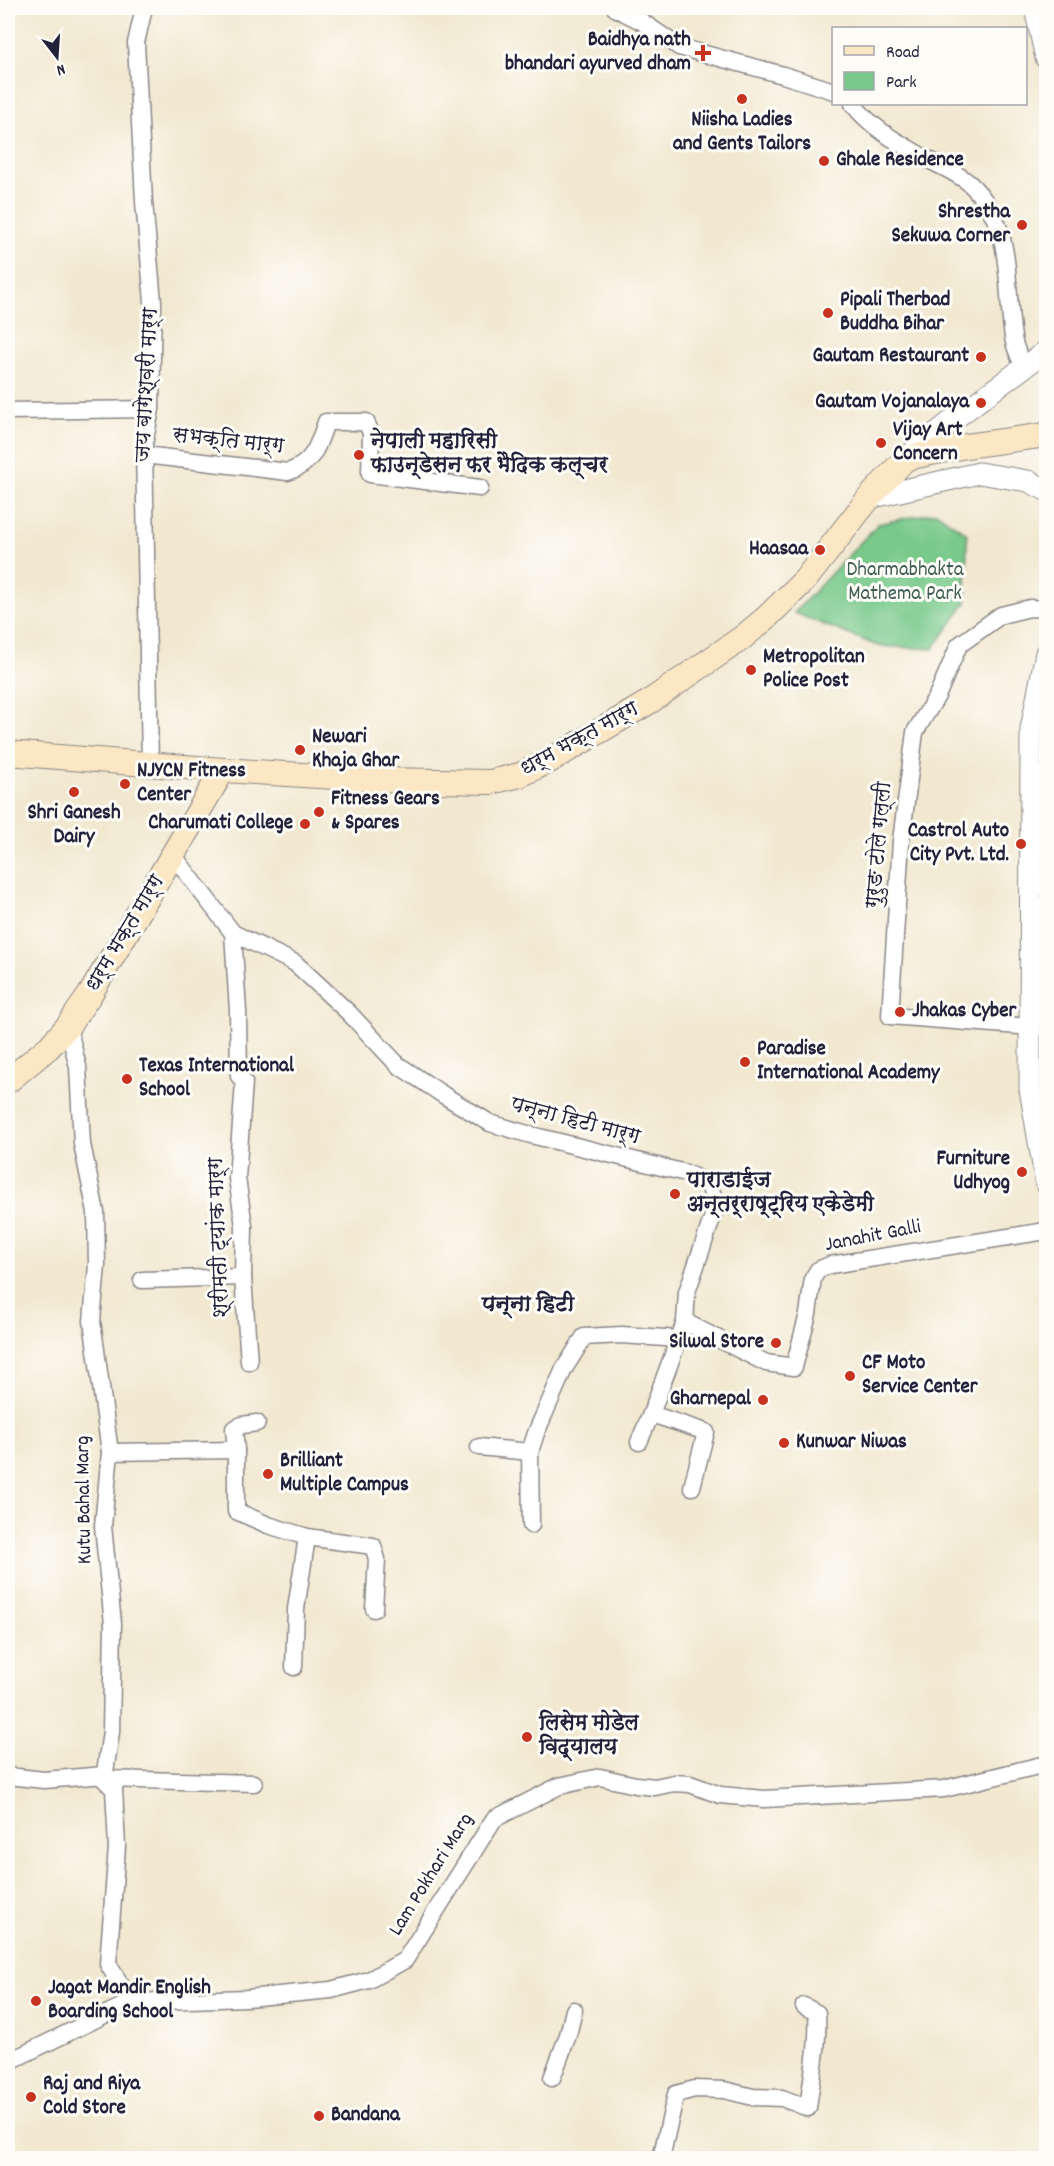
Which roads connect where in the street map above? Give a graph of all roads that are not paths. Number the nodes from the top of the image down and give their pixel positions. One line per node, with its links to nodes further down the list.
1 (144, 8): 9 (street, जय बागेश्वरी मार्ग)
2 (615, 8): 5 (street)
3 (1035, 8): 4 (street)
4 (1047, 58)
5 (832, 90)
6 (854, 105): 8 (street)
7 (1047, 351): 8 (street)
8 (1023, 367): 13 (street)
9 (151, 409): 10 (street); 12 (street, जय बागेश्वरी मार्ग)
10 (8, 411)
11 (1047, 435): 13 (main road)
12 (144, 455): 14 (street, सभक्ति मार्ग); 20 (street, जय बागेश्वरी मार्ग)
13 (906, 458): 16 (main road, धर्म भक्त मार्ग)
14 (480, 488)
15 (1047, 490): 16 (street)
16 (869, 498): 21 (main road, धर्म भक्त मार्ग)
17 (1047, 609): 25 (street, गुरुङ टोले गल्ली)
18 (1047, 653): 25 (street)
19 (8, 753): 20 (main road)
20 (150, 763): 21 (main road)
21 (223, 770): 22 (main road, धर्म भक्त मार्ग)
22 (173, 855): 23 (street, पन्ना हिटी मार्ग); 24 (main road, धर्म भक्त मार्ग)
23 (233, 933): 29 (street, श्रीमती ट्यांक मार्ग); 31 (street, पन्ना हिटी मार्ग)
24 (68, 1026): 26 (main road, धर्म भक्त मार्ग); 39 (street, Kutu Bahal Marg)
25 (1031, 1027): 27 (street)
26 (8, 1081)
27 (1047, 1183)
28 (1047, 1231): 31 (street, Janahit Galli)
29 (243, 1277): 30 (street); 33 (street, श्रीमती ट्यांक मार्ग)
30 (142, 1280)
31 (685, 1322): 32 (street, पन्ना हिटी मार्ग)
32 (679, 1338): 34 (street, पन्ना हिटी मार्ग); 40 (street)
33 (249, 1362)
34 (651, 1414): 36 (street, पन्ना हिटी मार्ग); 41 (street)
35 (257, 1423): 38 (street)
36 (639, 1442)
37 (478, 1447): 40 (street)
38 (236, 1449): 39 (street); 43 (street)
39 (110, 1452): 48 (street, Kutu Bahal Marg)
40 (530, 1452): 42 (street)
41 (692, 1487)
42 (531, 1525)
43 (307, 1537): 44 (street); 45 (street)
44 (374, 1608)
45 (294, 1667)
46 (1047, 1764): 50 (street, Lam Pokhari Marg)
47 (8, 1776): 48 (street)
48 (104, 1777): 49 (street); 50 (street)
49 (255, 1783)
50 (131, 2002): 53 (street, Lam Pokhari Marg)
51 (804, 2006): 55 (street)
52 (574, 2010): 54 (street)
53 (8, 2062)
54 (552, 2078)
55 (661, 2158)

